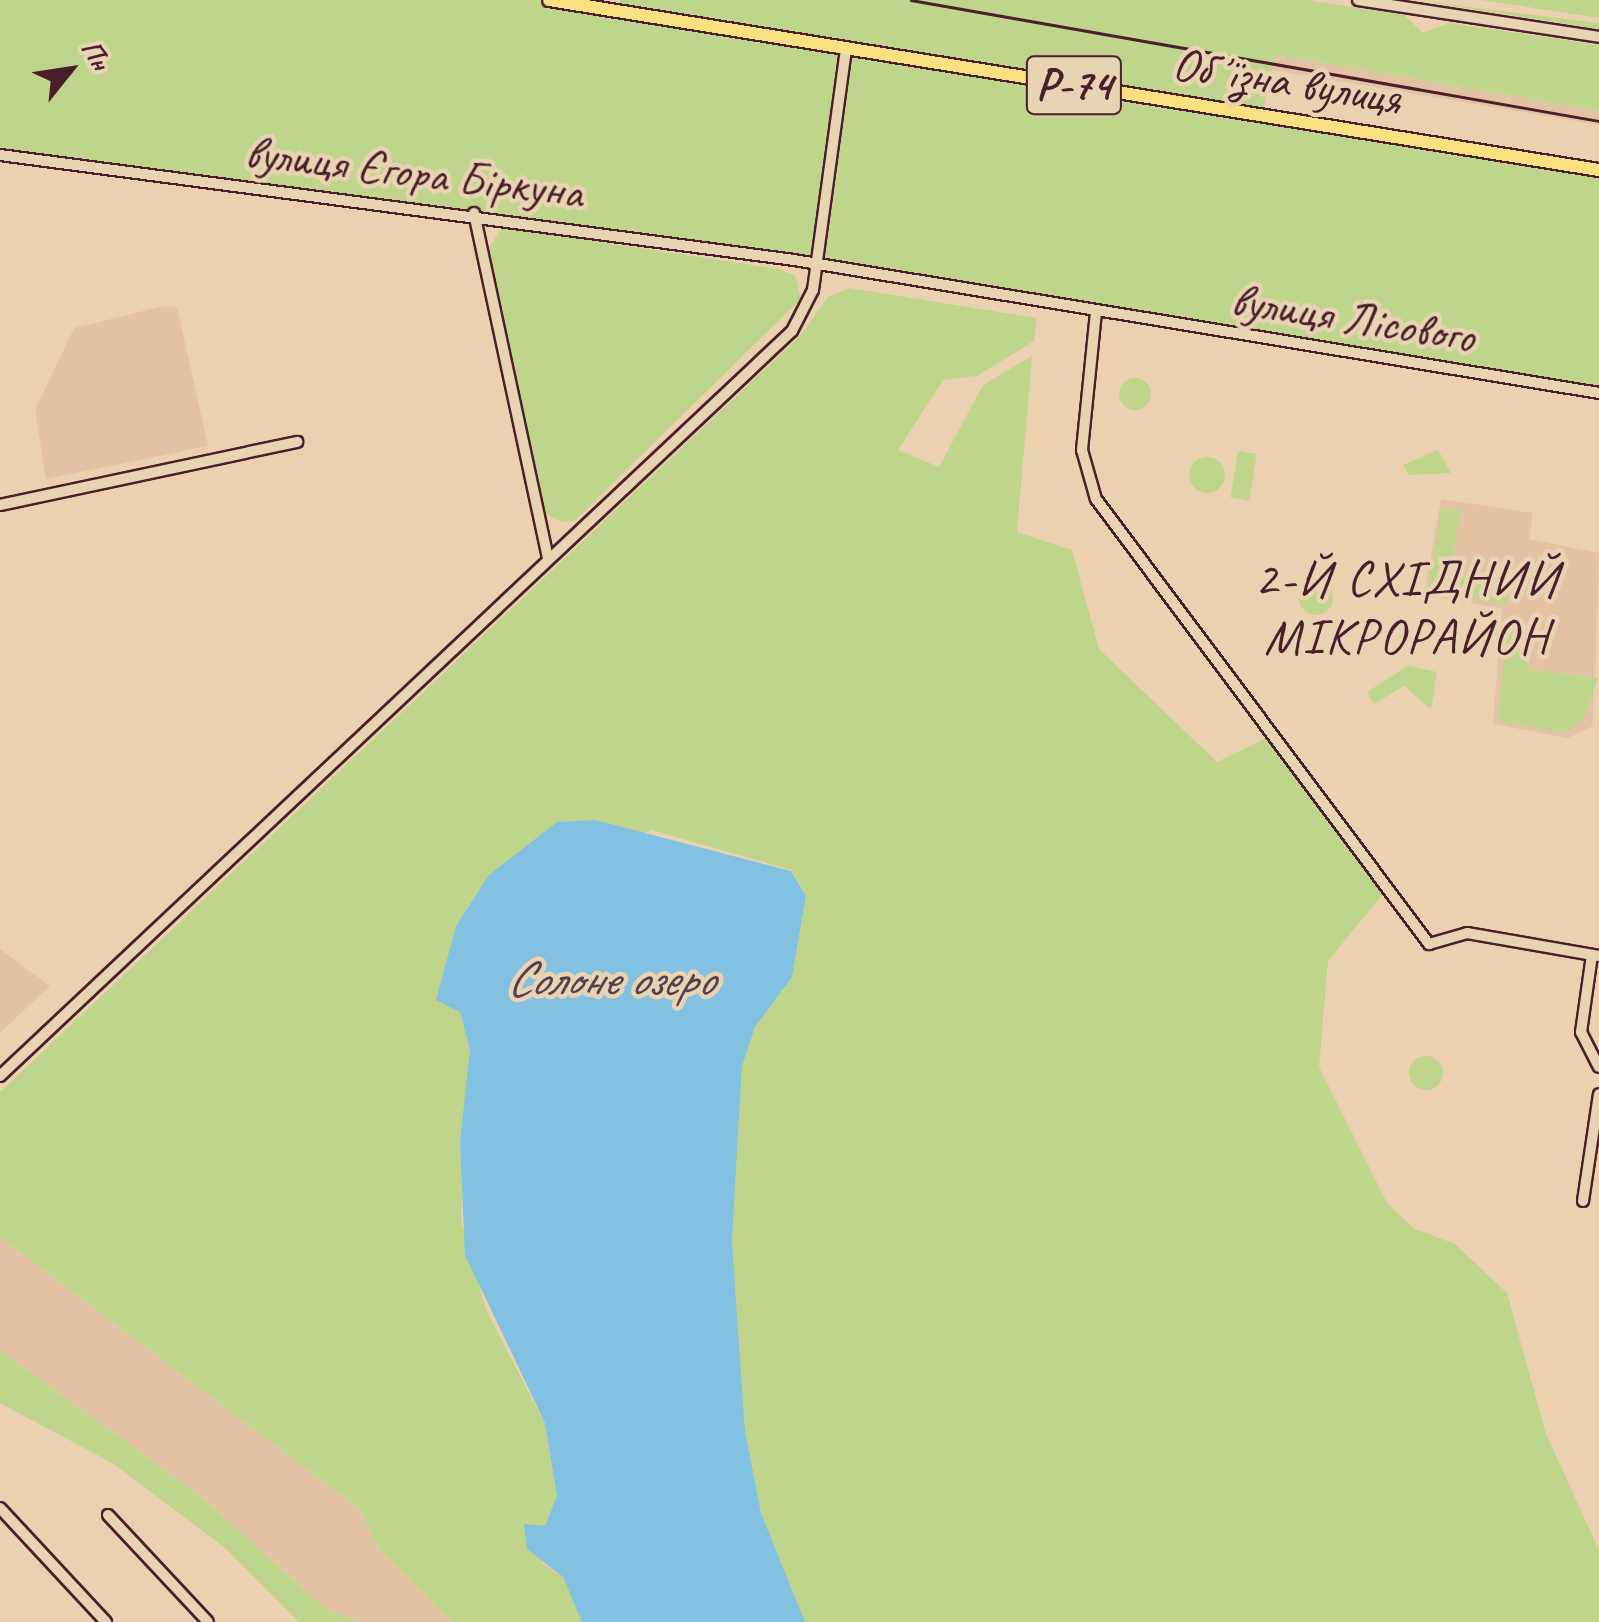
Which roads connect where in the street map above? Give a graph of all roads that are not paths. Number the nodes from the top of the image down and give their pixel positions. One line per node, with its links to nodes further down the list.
1 (549, 0): 4 (main road, Обʼїзна вулиця / Р-74)
2 (1358, 0): 3 (street)
3 (1599, 37)
4 (846, 48): 6 (main road, Обʼїзна вулиця / Р-74); 8 (street)
5 (0, 155): 7 (street, вулиця Єгора Біркуна)
6 (1599, 170)
7 (474, 214): 8 (street, вулиця Єгора Біркуна); 13 (street)
8 (818, 264): 9 (street, вулиця Єгора Біркуна); 13 (street)
9 (1096, 312): 10 (street, вулиця Лісового); 14 (street)
10 (1599, 393)
11 (297, 442): 12 (street)
12 (0, 505)
13 (548, 558): 16 (street)
14 (1595, 955): 15 (street)
15 (1599, 1066)
16 (0, 1076)
17 (1599, 1094): 18 (street)
18 (1583, 1200)
19 (0, 1508): 21 (street)
20 (108, 1515): 22 (street)
21 (106, 1622)
22 (208, 1622)

